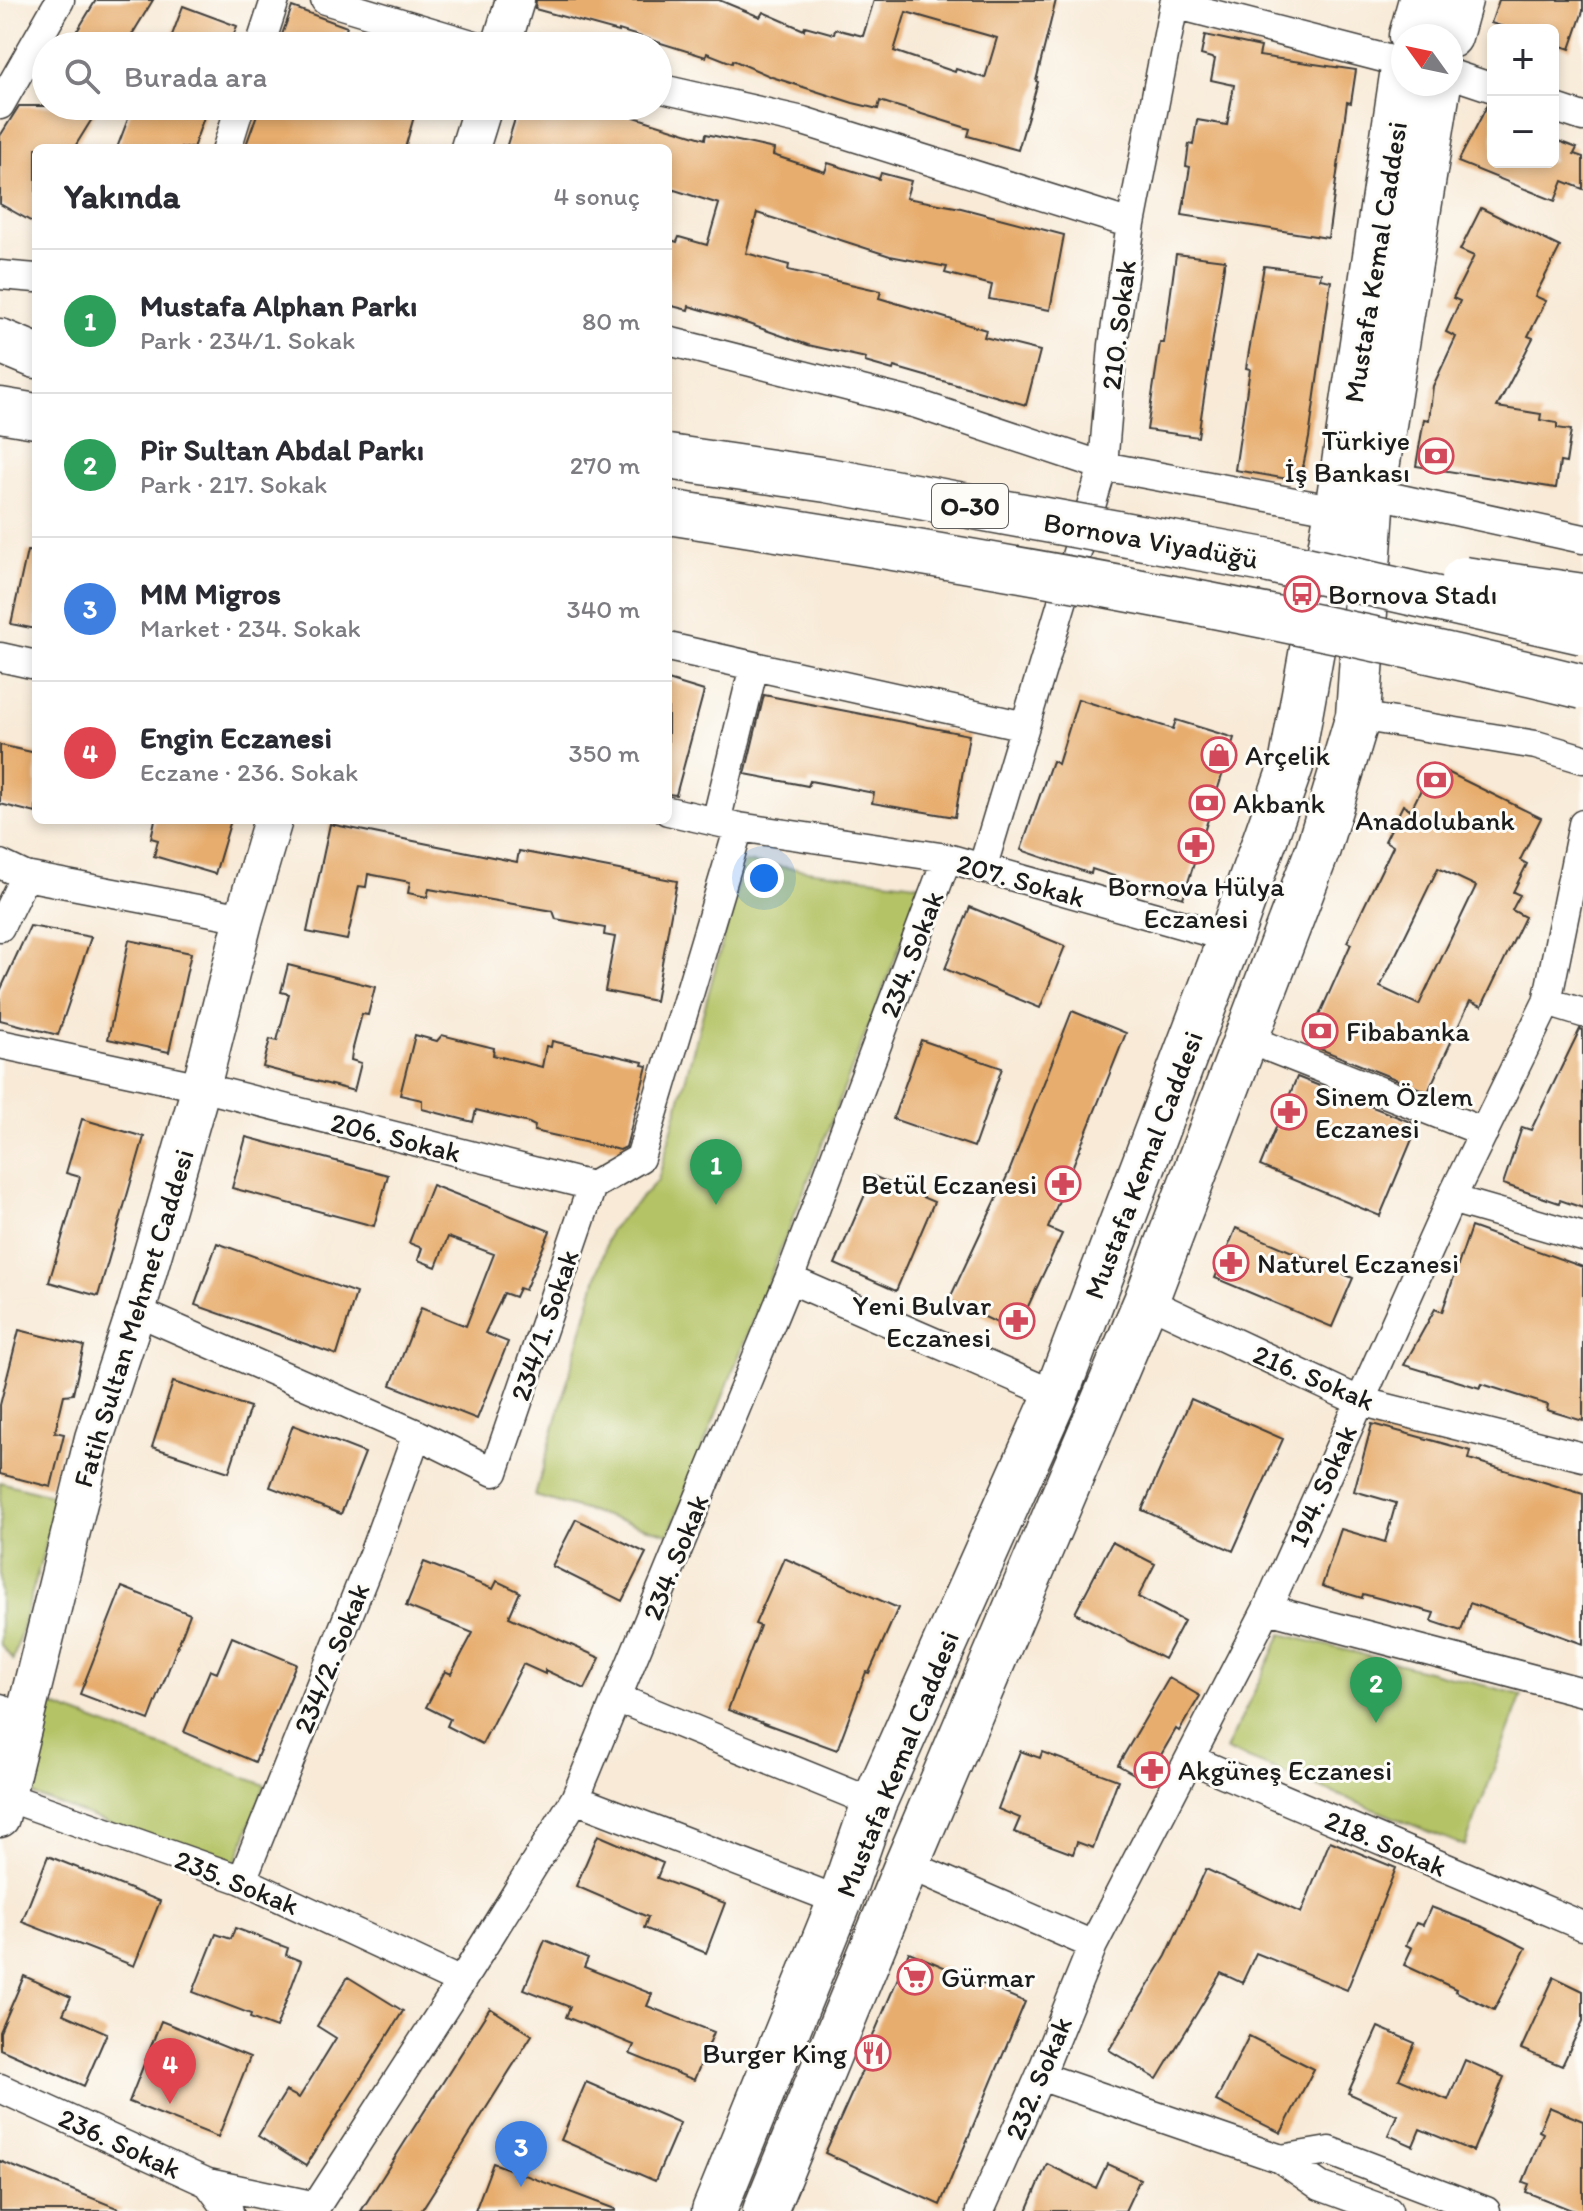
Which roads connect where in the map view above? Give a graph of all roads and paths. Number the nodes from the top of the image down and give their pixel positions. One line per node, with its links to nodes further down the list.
1 (60, 0): 10 (street)
2 (275, 0): 11 (street)
3 (325, 0): 12 (street)
4 (515, 0): 13 (main road)
5 (1421, 0): 8 (main road)
6 (1460, 0): 9 (main road)
7 (1172, 3): 15 (street, 210. Sokak); 28 (street, 210. Sokak)
8 (1414, 24)
9 (1453, 24)
10 (42, 32)
11 (265, 32)
12 (431, 32)
13 (505, 32)
14 (32, 49): 21 (street)
15 (1391, 60)
16 (1463, 78): 17 (street)
17 (1487, 86)
18 (672, 91): 28 (street)
19 (1400, 96): 40 (main road, Mustafa Kemal Caddesi)
20 (1437, 96): 40 (main road, Mustafa Kemal Caddesi)
21 (0, 105)
22 (1559, 109): 23 (street)
23 (1583, 117)
24 (236, 120): 26 (street)
25 (479, 120): 27 (main road)
26 (228, 144)
27 (471, 144)
28 (1131, 224): 39 (street, 210. Sokak)
29 (0, 275): 30 (street)
30 (32, 278)
31 (0, 341): 33 (main road)
32 (672, 342): 39 (street)
33 (32, 354)
34 (0, 357): 35 (main road)
35 (32, 362)
36 (0, 410): 37 (main road)
37 (32, 415)
38 (672, 458): 43 (main road, Bornova Viyadüğü / O-30, bridge)
39 (1103, 466): 40 (street); 52 (street, 210. Sokak)
40 (1355, 501): 42 (street); 51 (main road, Mustafa Kemal Caddesi); 64 (main road, Mustafa Kemal Caddesi)
41 (672, 513): 50 (main road, Bornova Viyadüğü / O-30, bridge)
42 (1583, 539)
43 (1270, 561): 44 (main road, bridge); 45 (main road, Bornova Viyadüğü / O-30, bridge)
44 (1583, 596)
45 (1583, 632)
46 (672, 648): 49 (street)
47 (0, 657): 48 (street)
48 (32, 664)
49 (754, 666): 52 (street); 57 (street)
50 (1583, 687)
51 (1358, 716): 53 (street); 67 (main road, Mustafa Kemal Caddesi)
52 (1025, 726): 60 (street, 210. Sokak)
53 (1583, 759)
54 (672, 812): 57 (street, 207. Sokak)
55 (272, 824): 62 (main road, Fatih Sultan Mehmet Caddesi)
56 (1583, 824): 65 (street, 194. Sokak)
57 (727, 825): 58 (street, 207. Sokak); 71 (street)
58 (947, 858): 60 (street, 207. Sokak); 74 (street, 234. Sokak)
59 (0, 864): 61 (street)
60 (982, 869): 64 (street, 207. Sokak)
61 (25, 876): 62 (street); 63 (street)
62 (244, 918): 69 (main road, Fatih Sultan Mehmet Caddesi)
63 (0, 927)
64 (1230, 938): 77 (main road, Mustafa Kemal Caddesi)
65 (1547, 1002): 66 (street); 70 (street, 194. Sokak)
66 (1583, 1013)
67 (1245, 1038): 70 (street); 75 (main road, Mustafa Kemal Caddesi)
68 (0, 1044): 69 (street, 206. Sokak)
69 (201, 1087): 71 (street, 206. Sokak); 76 (main road, Fatih Sultan Mehmet Caddesi)
70 (1484, 1132): 72 (street, 194. Sokak)
71 (592, 1186): 79 (street, 234/1. Sokak)
72 (1451, 1199): 73 (street); 78 (street, 194. Sokak)
73 (1583, 1237)
74 (789, 1279): 77 (street); 83 (street, 234. Sokak)
75 (1146, 1301): 78 (street, 216. Sokak); 89 (main road, Mustafa Kemal Caddesi)
76 (136, 1311): 79 (street, 234/1. Sokak); 84 (main road, Fatih Sultan Mehmet Caddesi)
77 (1056, 1395): 87 (main road, Mustafa Kemal Caddesi)
78 (1359, 1401): 80 (street, 216. Sokak); 81 (street, 194. Sokak)
79 (417, 1434): 90 (street, 234/2. Sokak)
80 (1583, 1457)
81 (1267, 1609): 82 (street); 85 (street, 194. Sokak)
82 (1583, 1692)
83 (617, 1698): 86 (street, 234. Sokak); 87 (street)
84 (10, 1722): 88 (main road, Fatih Sultan Mehmet Caddesi)
85 (1190, 1759): 92 (street, 218. Sokak); 93 (street, 194. Sokak)
86 (575, 1799): 91 (street); 94 (street, 234. Sokak)
87 (874, 1803): 91 (main road, Mustafa Kemal Caddesi)
88 (3, 1808): 90 (street, 235. Sokak)
89 (907, 1864): 93 (street); 102 (main road, Mustafa Kemal Caddesi)
90 (242, 1880): 94 (street, 235. Sokak)
91 (840, 1901): 101 (main road, Mustafa Kemal Caddesi)
92 (1583, 1926)
93 (1093, 1945): 95 (street, 232. Sokak)
94 (461, 1982): 99 (street, 234. Sokak)
95 (1040, 2076): 97 (street); 103 (street, 232. Sokak)
96 (0, 2088): 98 (street, 236. Sokak)
97 (1281, 2159): 104 (street); 105 (street)
98 (208, 2183): 99 (street); 100 (street, 236. Sokak)
99 (314, 2208)
100 (229, 2211)
101 (714, 2211)
102 (765, 2211)
103 (980, 2211)
104 (1388, 2211)
105 (1486, 2211)

